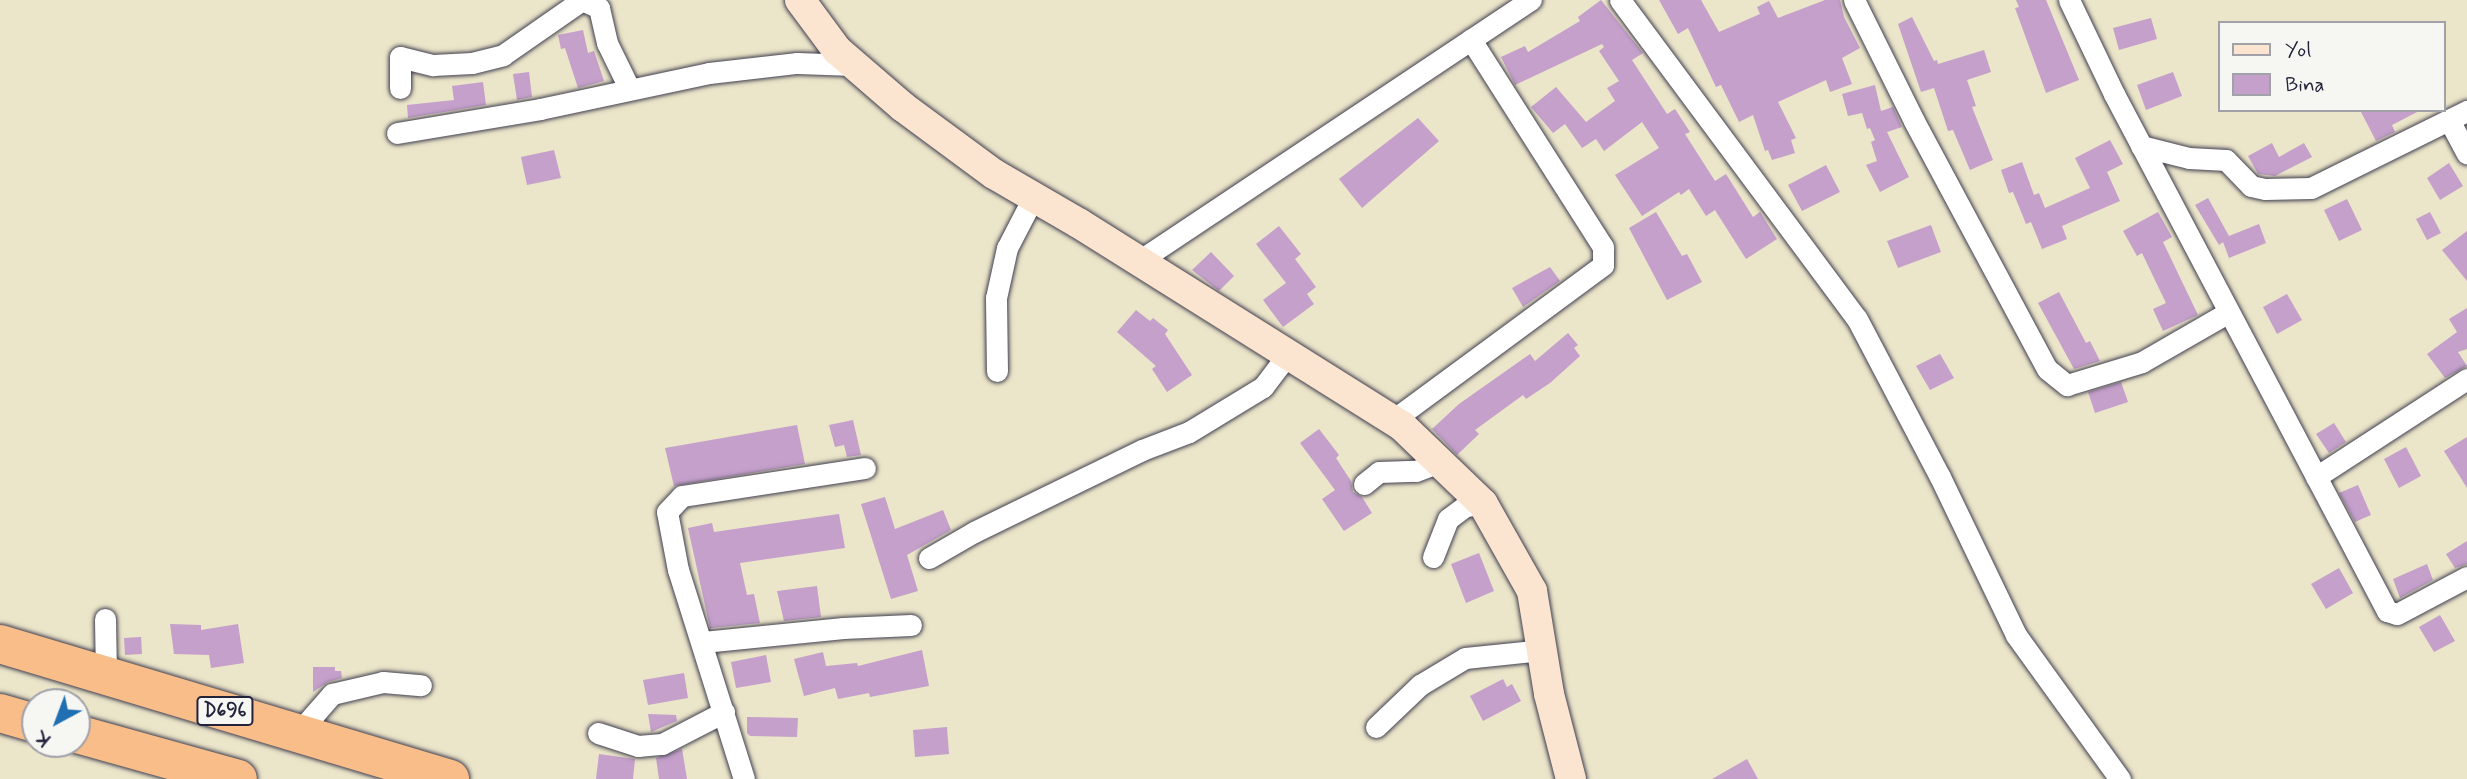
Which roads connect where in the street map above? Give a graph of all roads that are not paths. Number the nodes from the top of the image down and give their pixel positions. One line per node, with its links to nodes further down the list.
1 (582, 0): 9 (street); 10 (street)
2 (800, 0): 8 (street)
3 (1531, 0): 7 (street)
4 (1620, 0): 48 (street)
5 (1854, 0): 17 (street)
6 (2068, 0): 13 (street)
7 (1471, 40): 16 (street); 21 (street)
8 (854, 65): 10 (street); 15 (street)
9 (400, 88)
10 (629, 89): 12 (street)
11 (2458, 116): 13 (street); 14 (street)
12 (397, 133)
13 (2141, 146): 17 (street)
14 (2467, 154)
15 (1034, 196): 16 (street); 19 (street)
16 (1139, 261): 18 (street)
17 (2229, 312): 24 (street)
18 (1288, 354): 21 (street); 28 (street)
19 (997, 371)
20 (2467, 379): 24 (street)
21 (1392, 420): 22 (street)
22 (1439, 462): 25 (street); 26 (street)
23 (865, 468): 32 (street)
24 (2316, 477): 29 (street)
25 (1364, 484)
26 (1483, 504): 27 (street); 34 (street)
27 (1433, 557)
28 (929, 558)
29 (2467, 577)
30 (105, 619): 35 (street)
31 (911, 625): 32 (street)
32 (703, 642): 37 (street)
33 (0, 644): 35 (highway, D696)
34 (1542, 650): 40 (street); 47 (street)
35 (106, 676): 41 (highway, D696)
36 (421, 685): 41 (street)
37 (724, 712): 42 (street); 46 (street)
38 (0, 713): 39 (highway)
39 (21, 719)
40 (1376, 727)
41 (298, 733): 45 (highway, D696)
42 (598, 733)
43 (91, 738): 44 (highway)
44 (221, 776)
45 (450, 779)
46 (744, 779)
47 (1571, 779)
48 (2120, 779)

